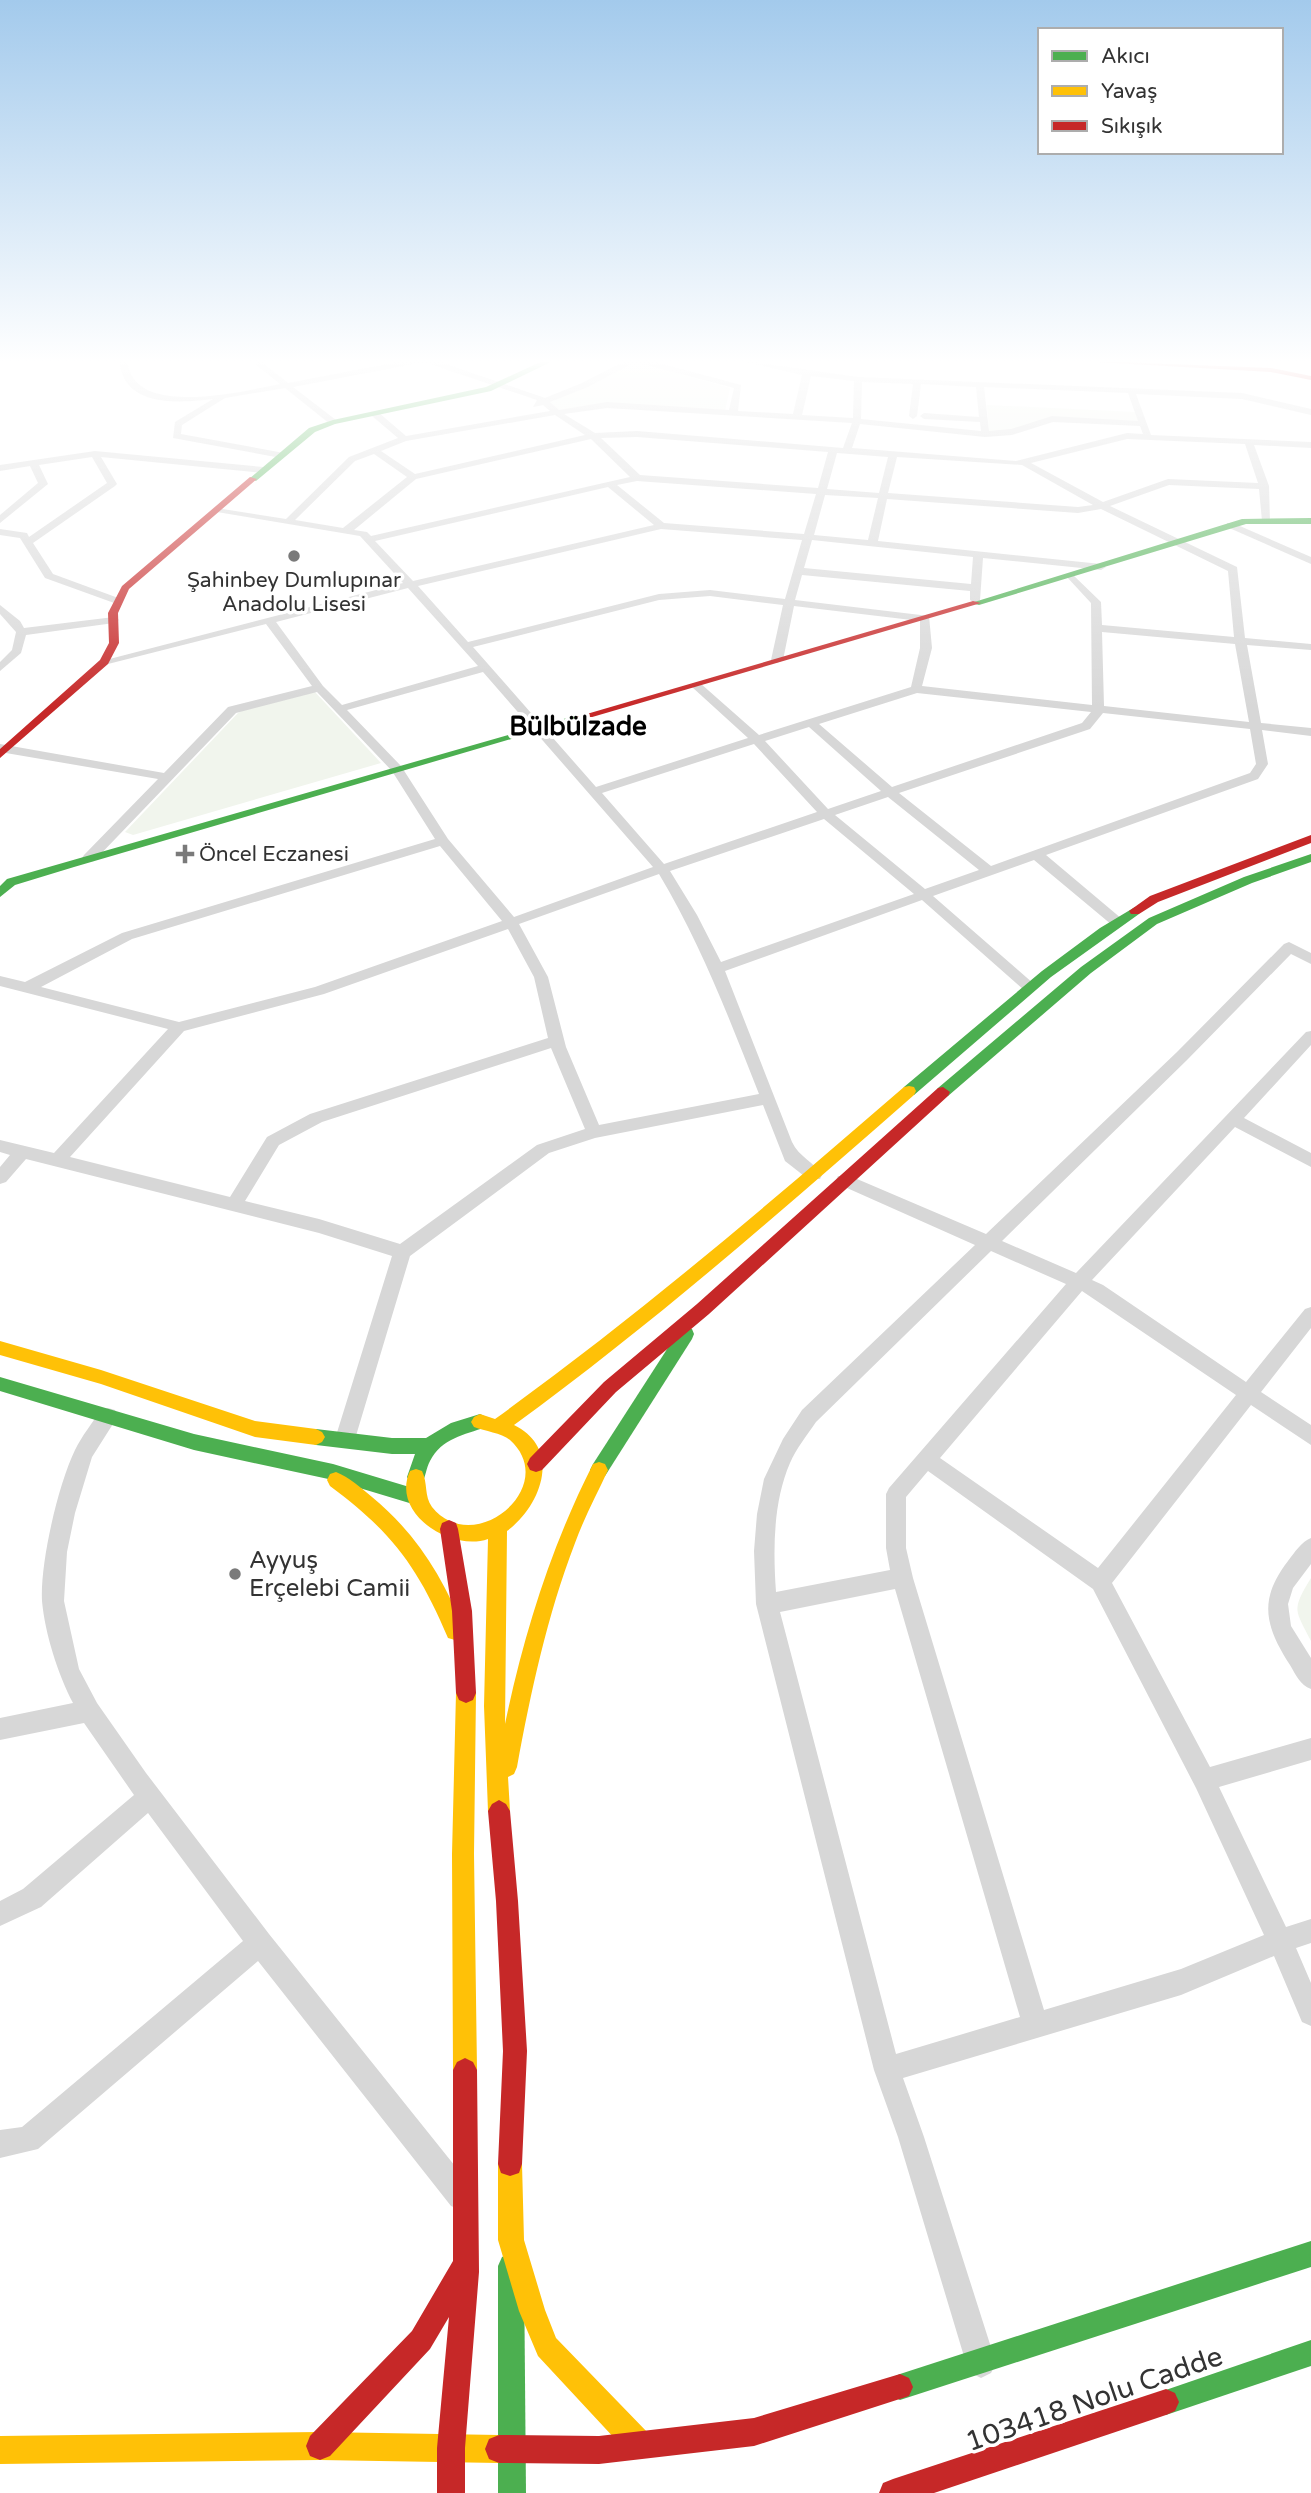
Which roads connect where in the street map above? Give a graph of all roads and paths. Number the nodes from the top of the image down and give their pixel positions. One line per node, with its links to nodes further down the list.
1 (39, 475): 19 (street)
2 (108, 475): 30 (street)
3 (257, 475): 18 (main road)
4 (335, 475): 20 (street)
5 (420, 475): 11 (street)
6 (634, 475): 12 (street)
7 (828, 475): 15 (street)
8 (888, 475): 16 (street)
9 (1046, 475): 17 (street)
10 (1260, 475): 14 (street)
11 (413, 477): 25 (street)
12 (637, 478): 13 (street); 15 (street)
13 (608, 483): 23 (street); 28 (street)
14 (1264, 486): 17 (street); 21 (street)
15 (824, 490): 16 (street); 27 (street)
16 (884, 495): 17 (street); 31 (street)
17 (1102, 506): 29 (street)
18 (216, 511): 20 (street); 39 (main road)
19 (0, 520)
20 (289, 521): 25 (street)
21 (1267, 521): 22 (main road); 24 (main road)
22 (1311, 521)
23 (661, 526): 27 (street); 37 (street)
24 (1230, 526): 29 (main road); 33 (street)
25 (347, 530): 28 (street)
26 (0, 532): 30 (street)
27 (808, 537): 31 (street); 35 (street)
28 (368, 540): 37 (street)
29 (1179, 542): 34 (main road); 47 (street)
30 (27, 543): 39 (street)
31 (872, 544): 32 (street)
32 (978, 554): 34 (street); 38 (street)
33 (1311, 561)
34 (1101, 567): 36 (main road)
35 (798, 571): 38 (street); 40 (street)
36 (1071, 576): 38 (main road); 45 (street)
37 (408, 585): 44 (street); 48 (street)
38 (975, 596): 42 (main road)
39 (117, 601): 43 (main road)
40 (789, 603): 42 (street); 48 (street); 50 (street)
41 (0, 608): 46 (street)
42 (925, 618): 50 (main road); 56 (street)
43 (114, 620): 46 (street); 51 (main road)
44 (269, 620): 51 (street); 55 (street)
45 (1097, 628): 47 (street); 58 (street)
46 (21, 632): 52 (street)
47 (1240, 639): 49 (street); 60 (street)
48 (465, 646): 53 (street)
49 (1311, 647)
50 (777, 660): 54 (main road)
51 (104, 662): 64 (main road)
52 (0, 668)
53 (484, 668): 57 (street); 61 (street)
54 (696, 685): 61 (main road); 63 (street)
55 (319, 688): 57 (street); 66 (street)
56 (916, 689): 58 (street); 59 (street)
57 (339, 709): 65 (street)
58 (1098, 709): 60 (street); 68 (street)
59 (811, 723): 63 (street); 68 (street)
60 (1257, 727): 62 (street); 72 (street)
61 (537, 729): 65 (main road); 67 (street)
62 (1311, 732)
63 (758, 741): 67 (street); 69 (street)
64 (2, 751): 66 (street)
65 (397, 769): 71 (street); 73 (main road)
66 (167, 777): 73 (street)
67 (592, 792): 75 (street)
68 (890, 792): 69 (street); 76 (street)
69 (826, 814): 75 (street); 78 (street)
70 (1311, 839): 80 (main road)
71 (443, 841): 79 (street); 84 (street)
72 (1037, 855): 76 (street); 80 (street)
73 (89, 858): 77 (main road)
74 (1311, 858): 98 (main road)
75 (661, 869): 79 (street); 82 (street)
76 (990, 872): 78 (street)
77 (4, 885)
78 (925, 896): 82 (street); 85 (street)
79 (510, 922): 86 (street); 88 (street)
80 (1117, 922): 85 (main road)
81 (1311, 959): 100 (street)
82 (717, 969): 89 (street)
83 (0, 981): 84 (street)
84 (28, 987): 86 (street)
85 (1029, 987): 96 (main road)
86 (179, 1027): 94 (street)
87 (1311, 1036): 90 (street)
88 (557, 1041): 91 (street); 99 (street)
89 (769, 1098): 91 (street); 96 (street)
90 (1233, 1119): 95 (street); 102 (street)
91 (594, 1132): 101 (street)
92 (0, 1146): 93 (street)
93 (23, 1151): 94 (street); 97 (street)
94 (58, 1160): 99 (street)
95 (1311, 1161)
96 (814, 1175): 109 (main road)
97 (0, 1178)
98 (844, 1180): 100 (street); 103 (main road)
99 (233, 1206): 101 (street)
100 (989, 1245): 102 (street); 122 (street)
101 (402, 1252): 111 (street)
102 (1078, 1283): 107 (street); 113 (street)
103 (702, 1309): 114 (main road); 130 (main road)
104 (1311, 1314): 107 (street)
105 (0, 1348): 111 (main road)
106 (0, 1384): 108 (main road)
107 (1249, 1395): 110 (street); 121 (street)
108 (108, 1416): 115 (main road); 125 (street)
109 (499, 1425): 112 (main road); 114 (main road)
110 (1311, 1436)
111 (345, 1439): 112 (main road)
112 (428, 1446): 116 (main road)
113 (926, 1459): 120 (street); 121 (street)
114 (536, 1464): 117 (main road)
115 (314, 1466): 116 (main road); 123 (main road)
116 (416, 1497): 118 (main road)
117 (498, 1527): 118 (main road); 130 (main road)
118 (449, 1529): 123 (main road)
119 (1311, 1548): 124 (street)
120 (902, 1578): 122 (street); 136 (street)
121 (1101, 1582): 128 (street)
122 (767, 1604): 137 (street)
123 (466, 1666): 139 (main road)
124 (1311, 1678)
125 (89, 1711): 126 (street); 129 (street)
126 (0, 1728)
127 (1311, 1749): 128 (street)
128 (1204, 1780): 133 (street)
129 (149, 1796): 131 (street); 134 (street)
130 (499, 1816): 140 (main road)
131 (0, 1914)
132 (1311, 1931): 133 (street)
133 (1280, 1941): 135 (street); 136 (street)
134 (260, 1943): 138 (street); 139 (street)
135 (1311, 2013)
136 (1035, 2024): 137 (street)
137 (887, 2070): 144 (street)
138 (0, 2144)
139 (466, 2202): 142 (main road)
140 (511, 2240): 145 (main road); 148 (main road)
141 (1311, 2254): 144 (main road)
142 (466, 2264): 146 (main road); 147 (main road)
143 (1311, 2353): 152 (main road, 103418 Nolu Cadde)
144 (981, 2363): 145 (main road)
145 (640, 2445): 148 (main road)
146 (320, 2446): 147 (main road); 149 (main road)
147 (452, 2448): 148 (main road); 150 (main road)
148 (511, 2448): 151 (main road)
149 (0, 2450)
150 (451, 2493)
151 (512, 2493)
152 (893, 2493)

